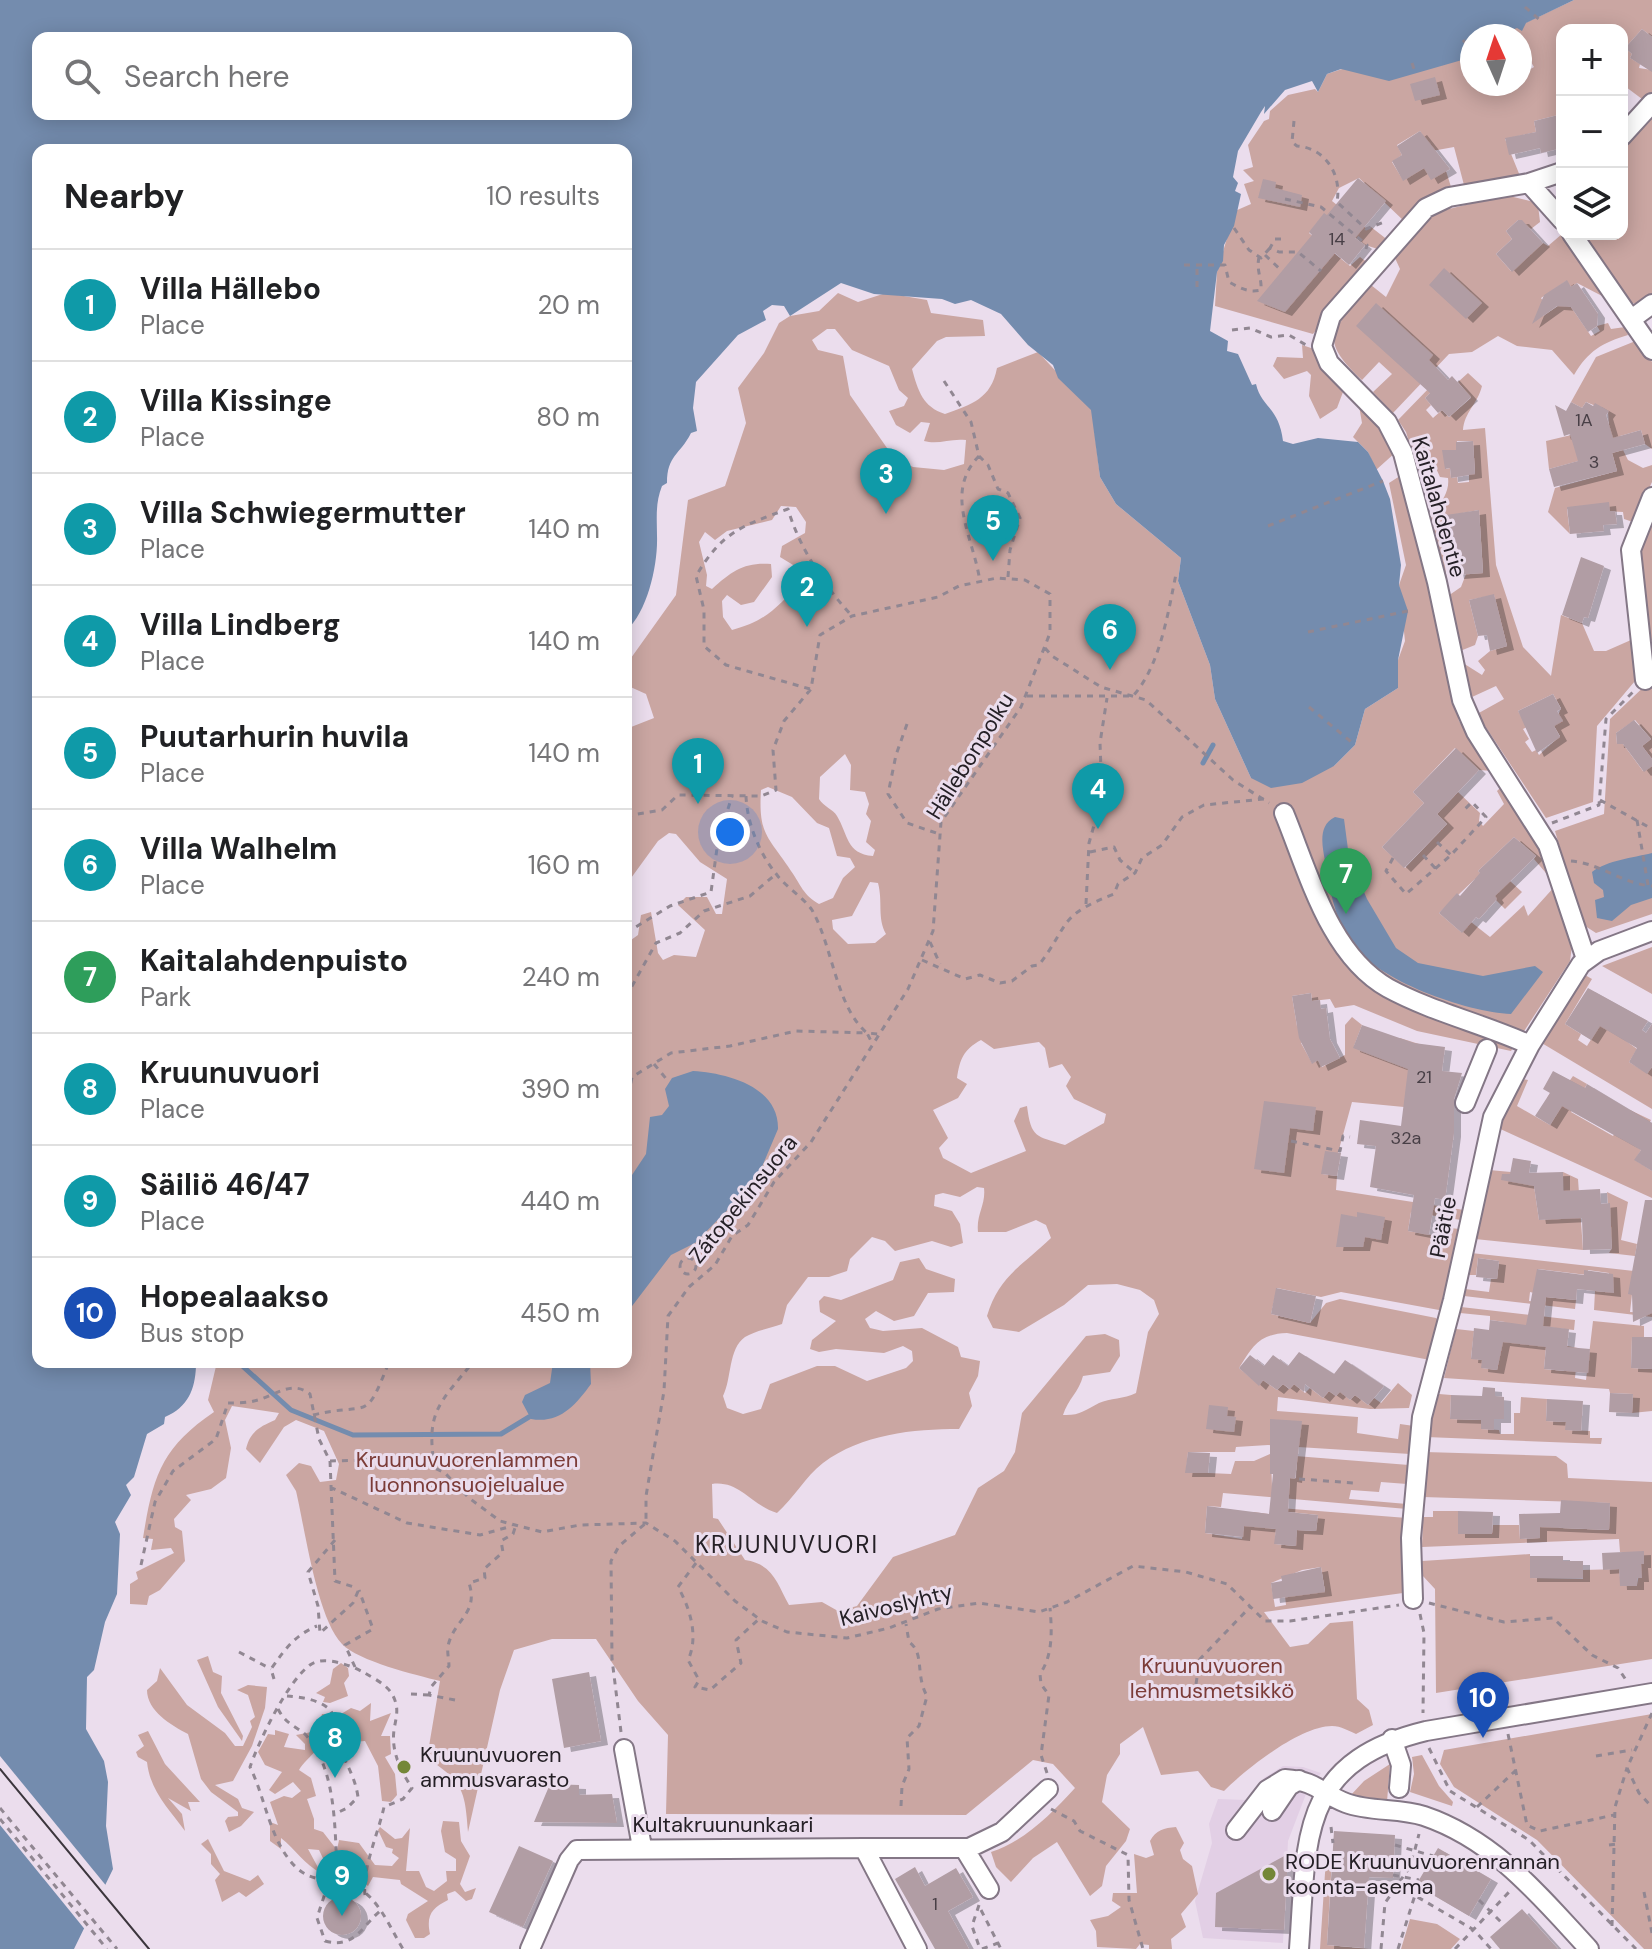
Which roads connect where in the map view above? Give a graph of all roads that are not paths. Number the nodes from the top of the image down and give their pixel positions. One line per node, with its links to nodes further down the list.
1 (1652, 103): 2 (street)
2 (1628, 129)
3 (1556, 174): 4 (street)
4 (1529, 183): 5 (street); 14 (street, Kaitalahdentie)
5 (1556, 213)
6 (1576, 240): 8 (street)
7 (1652, 304): 8 (street)
8 (1633, 318): 9 (street)
9 (1652, 350)
10 (1652, 497): 11 (street)
11 (1645, 680)
12 (1284, 813): 15 (street)
13 (1652, 931): 14 (street)
14 (1586, 959): 15 (street, Päätie)
15 (1530, 1045): 18 (street, Päätie)
16 (1487, 1049): 17 (street)
17 (1465, 1103)
18 (1413, 1599)
19 (1652, 1693): 20 (street)
20 (1392, 1739): 23 (street); 24 (street)
21 (624, 1749): 28 (street)
22 (1299, 1780): 24 (street); 26 (street); 27 (street)
23 (1399, 1788)
24 (1327, 1790): 34 (street); 35 (street)
25 (1043, 1794): 30 (street)
26 (1272, 1811)
27 (1236, 1830)
28 (642, 1847): 29 (street, Kultakruununkaari); 33 (street, Kultakruununkaari)
29 (864, 1848): 30 (street, Kultakruununkaari); 32 (street)
30 (964, 1848): 31 (street)
31 (984, 1896)
32 (907, 1945)
33 (530, 1949)
34 (1299, 1949)
35 (1589, 1949)

